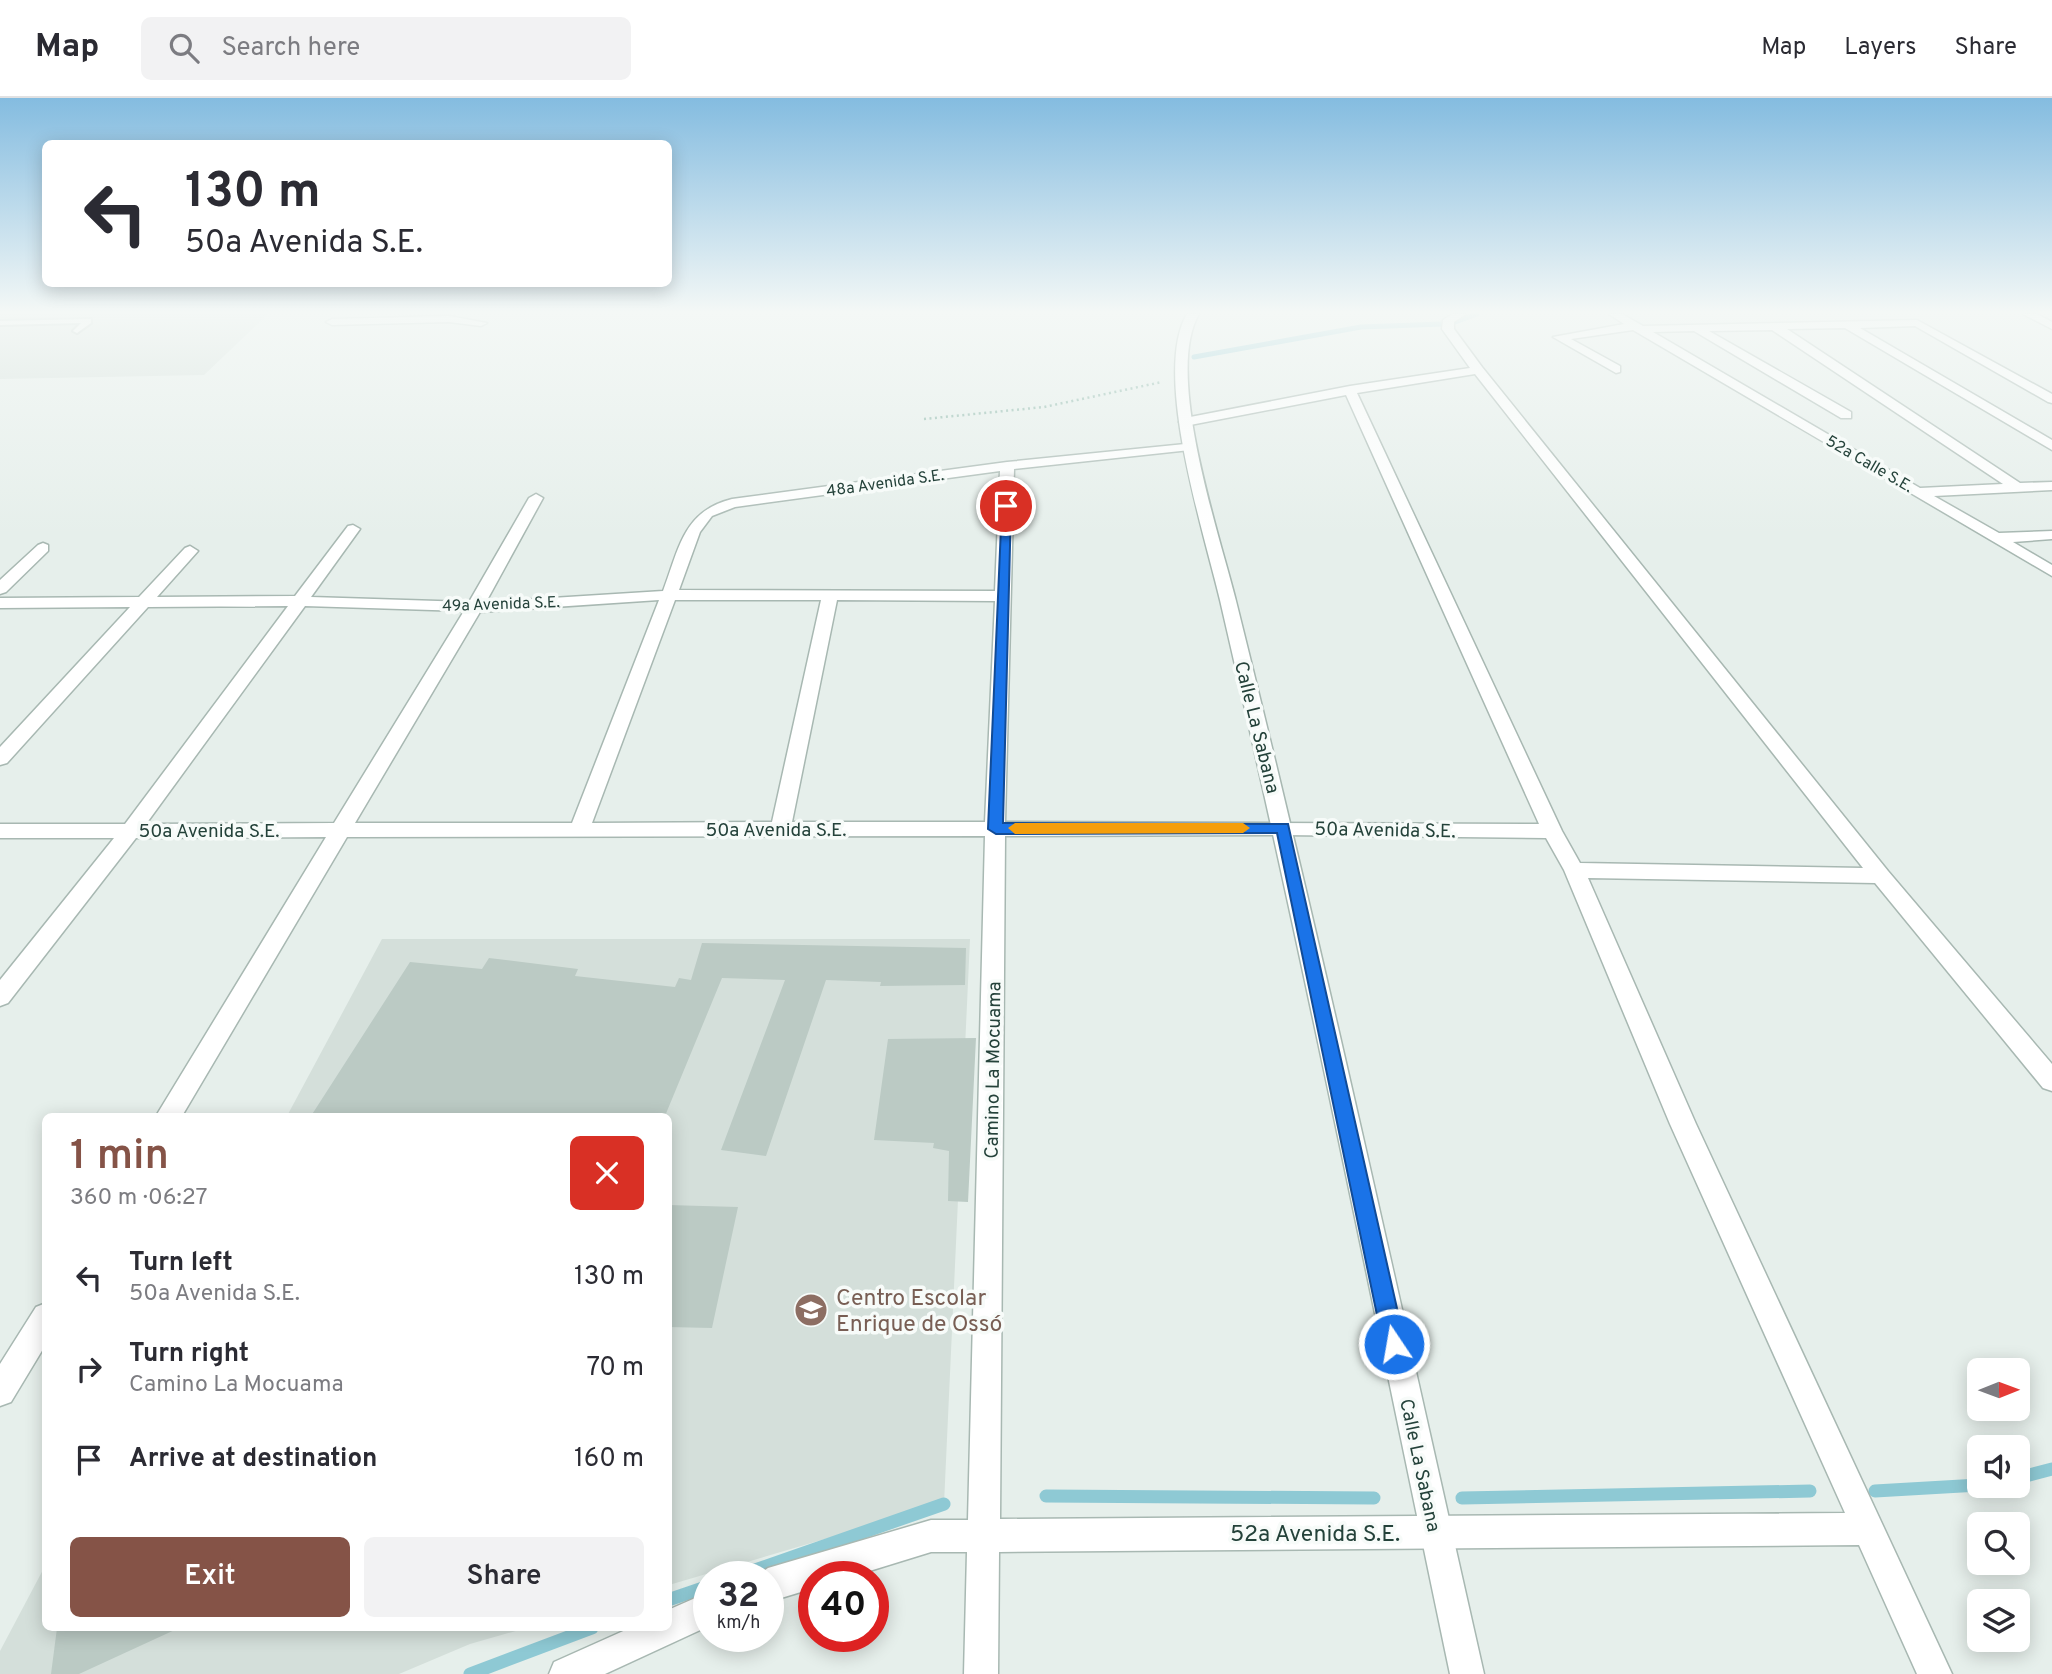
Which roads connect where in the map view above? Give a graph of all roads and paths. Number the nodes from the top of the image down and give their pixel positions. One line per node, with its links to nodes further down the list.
1 (1141, 388): 13 (path)
2 (1182, 388): 14 (street, Calle La Sabana)
3 (1366, 388): 10 (street)
4 (1492, 388): 46 (street)
5 (1742, 388): 20 (street, 52a Calle S.E.)
6 (1798, 388): 12 (street)
7 (1867, 388): 19 (street)
8 (1953, 388): 16 (street)
9 (2032, 388): 11 (street)
10 (1350, 390): 14 (street); 44 (street)
11 (2052, 399)
12 (1846, 415)
13 (925, 419)
14 (1185, 422): 15 (street, Calle La Sabana)
15 (1190, 446): 17 (street, 48a Avenida S.E.); 37 (street, Calle La Sabana)
16 (2052, 446)
17 (1006, 466): 29 (street, 48a Avenida S.E.); 31 (street, Camino La Mocuama)
18 (2052, 486): 19 (street)
19 (2018, 488): 20 (street)
20 (1920, 492): 24 (street, 52a Calle S.E.)
21 (536, 498): 35 (street)
22 (354, 529): 33 (street)
23 (2052, 535): 24 (street)
24 (1996, 538): 27 (street, 52a Calle S.E.)
25 (43, 548): 28 (street)
26 (190, 551): 32 (street)
27 (2052, 571)
28 (0, 589)
29 (669, 595): 30 (street, 49a Avenida S.E.); 35 (street, 49a Avenida S.E.); 42 (street)
30 (830, 595): 31 (street, 49a Avenida S.E.); 38 (street)
31 (1002, 596): 39 (street, Camino La Mocuama)
32 (144, 601): 33 (street, 49a Avenida S.E.); 34 (street, 49a Avenida S.E.); 36 (street)
33 (302, 601): 35 (street, 49a Avenida S.E.); 40 (street)
34 (0, 603)
35 (475, 607): 41 (street)
36 (0, 759)
37 (1283, 828): 39 (street, 50a Avenida S.E.); 44 (street, 50a Avenida S.E.); 54 (street, Calle La Sabana)
38 (781, 829): 39 (street, 50a Avenida S.E.); 42 (street, 50a Avenida S.E.)
39 (996, 829): 53 (street, Camino La Mocuama)
40 (131, 830): 41 (street, 50a Avenida S.E.); 43 (street, 50a Avenida S.E.); 47 (street)
41 (342, 830): 42 (street, 50a Avenida S.E.); 49 (street)
42 (579, 830)
43 (0, 831)
44 (1552, 831): 45 (street)
45 (1574, 870): 46 (street); 52 (street)
46 (1881, 876): 48 (street)
47 (0, 997)
48 (2052, 1081)
49 (171, 1113)
50 (42, 1323): 51 (street)
51 (0, 1391)
52 (1870, 1529): 54 (street, 52a Avenida S.E.); 62 (street)
53 (985, 1533): 54 (street, 52a Avenida S.E.); 55 (street, 52a Avenida S.E.); 60 (street, Camino La Mocuama)
54 (1436, 1534): 61 (street, Calle La Sabana)
55 (784, 1581)
56 (693, 1616): 57 (street)
57 (672, 1625)
58 (659, 1631): 59 (street)
59 (566, 1674)
60 (981, 1674)
61 (1467, 1674)
62 (1935, 1674)

